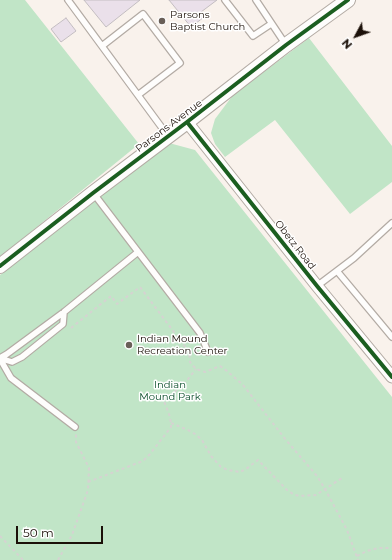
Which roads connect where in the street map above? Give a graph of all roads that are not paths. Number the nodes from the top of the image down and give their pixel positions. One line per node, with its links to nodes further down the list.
1 (68, 0): 7 (lane)
2 (225, 0): 5 (lane)
3 (256, 0): 5 (lane)
4 (348, 0): 6 (street, Parsons Avenue)
5 (271, 24): 6 (lane)
6 (286, 45): 9 (street, Parsons Avenue)
7 (102, 46): 8 (lane); 8 (lane)
8 (138, 95): 10 (lane)
9 (187, 122): 10 (street, Parsons Avenue); 16 (street, Obetz Road)
10 (169, 136): 11 (street, Parsons Avenue)
11 (93, 193): 13 (lane); 14 (street, Parsons Avenue)
12 (392, 222): 15 (lane)
13 (138, 252): 17 (lane); 19 (lane)
14 (0, 266)
15 (337, 271): 16 (lane); 18 (lane)
16 (317, 286): 21 (street, Obetz Road)
17 (64, 312): 20 (lane); 20 (lane)
18 (392, 337)
19 (208, 352)
20 (0, 358): 22 (lane)
21 (392, 377)
22 (75, 427)

